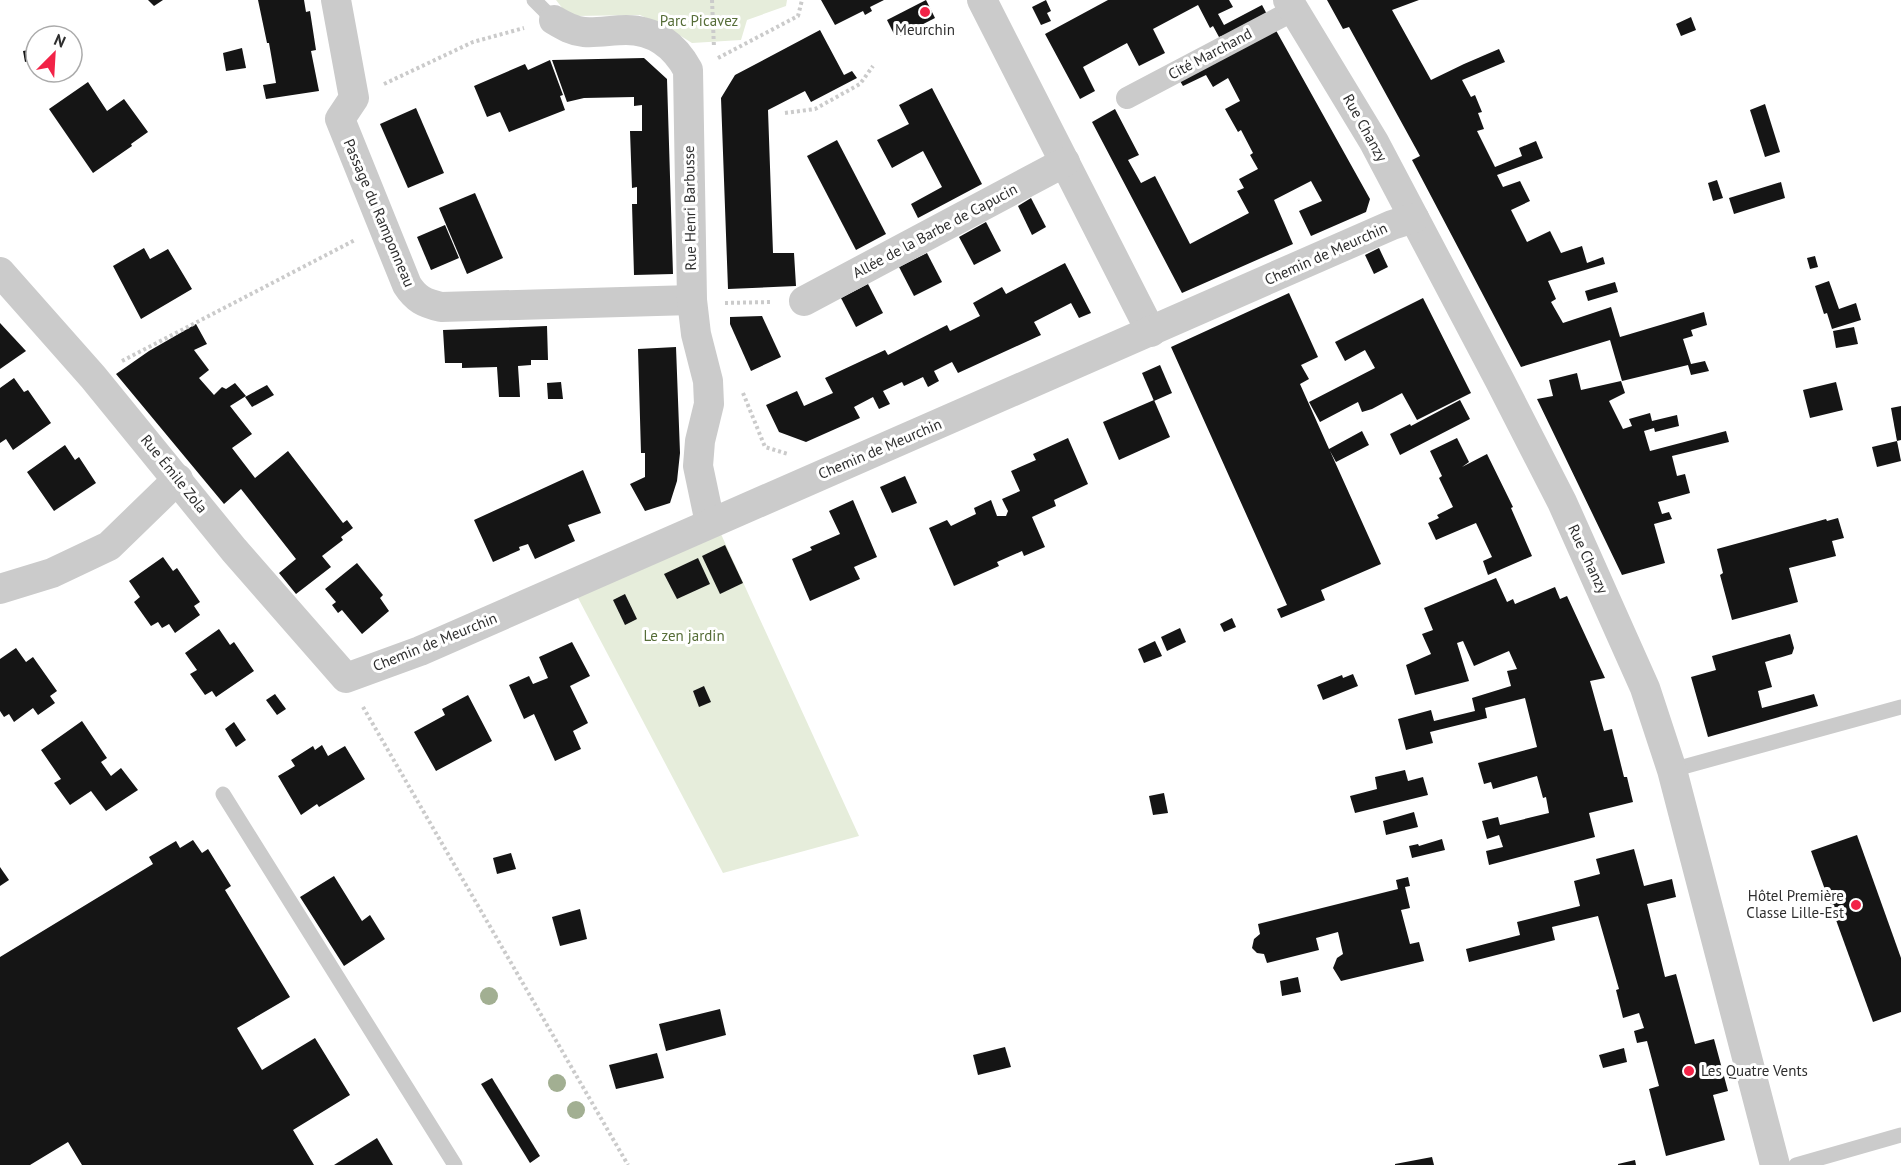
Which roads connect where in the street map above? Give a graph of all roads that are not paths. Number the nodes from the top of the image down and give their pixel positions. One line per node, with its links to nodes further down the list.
1 (336, 0): 10 (street, Passage du Ramponneau)
2 (982, 0): 6 (street)
3 (1291, 5): 5 (street, Cité Marchand); 7 (street, Rue Chanzy)
4 (544, 10): 10 (street, Rue Henri Barbusse)
5 (1127, 98)
6 (1065, 162): 9 (street, Allée de la Barbe de Capucin); 11 (street)
7 (1414, 218): 11 (street, Chemin de Meurchin); 17 (street, Rue Chanzy)
8 (0, 272): 12 (street, Rue Émile Zola)
9 (804, 301)
10 (704, 302): 13 (street, Rue Henri Barbusse)
11 (1151, 332): 13 (street, Chemin de Meurchin)
12 (178, 479): 14 (street); 15 (street, Rue Émile Zola)
13 (710, 523): 15 (street, Chemin de Meurchin)
14 (0, 589)
15 (346, 678)
16 (1901, 707): 17 (lane)
17 (1672, 770): 21 (street, Rue Chanzy)
18 (223, 794): 20 (lane)
19 (1901, 1135): 22 (lane)
20 (455, 1165)
21 (1775, 1165)
22 (1796, 1165)

